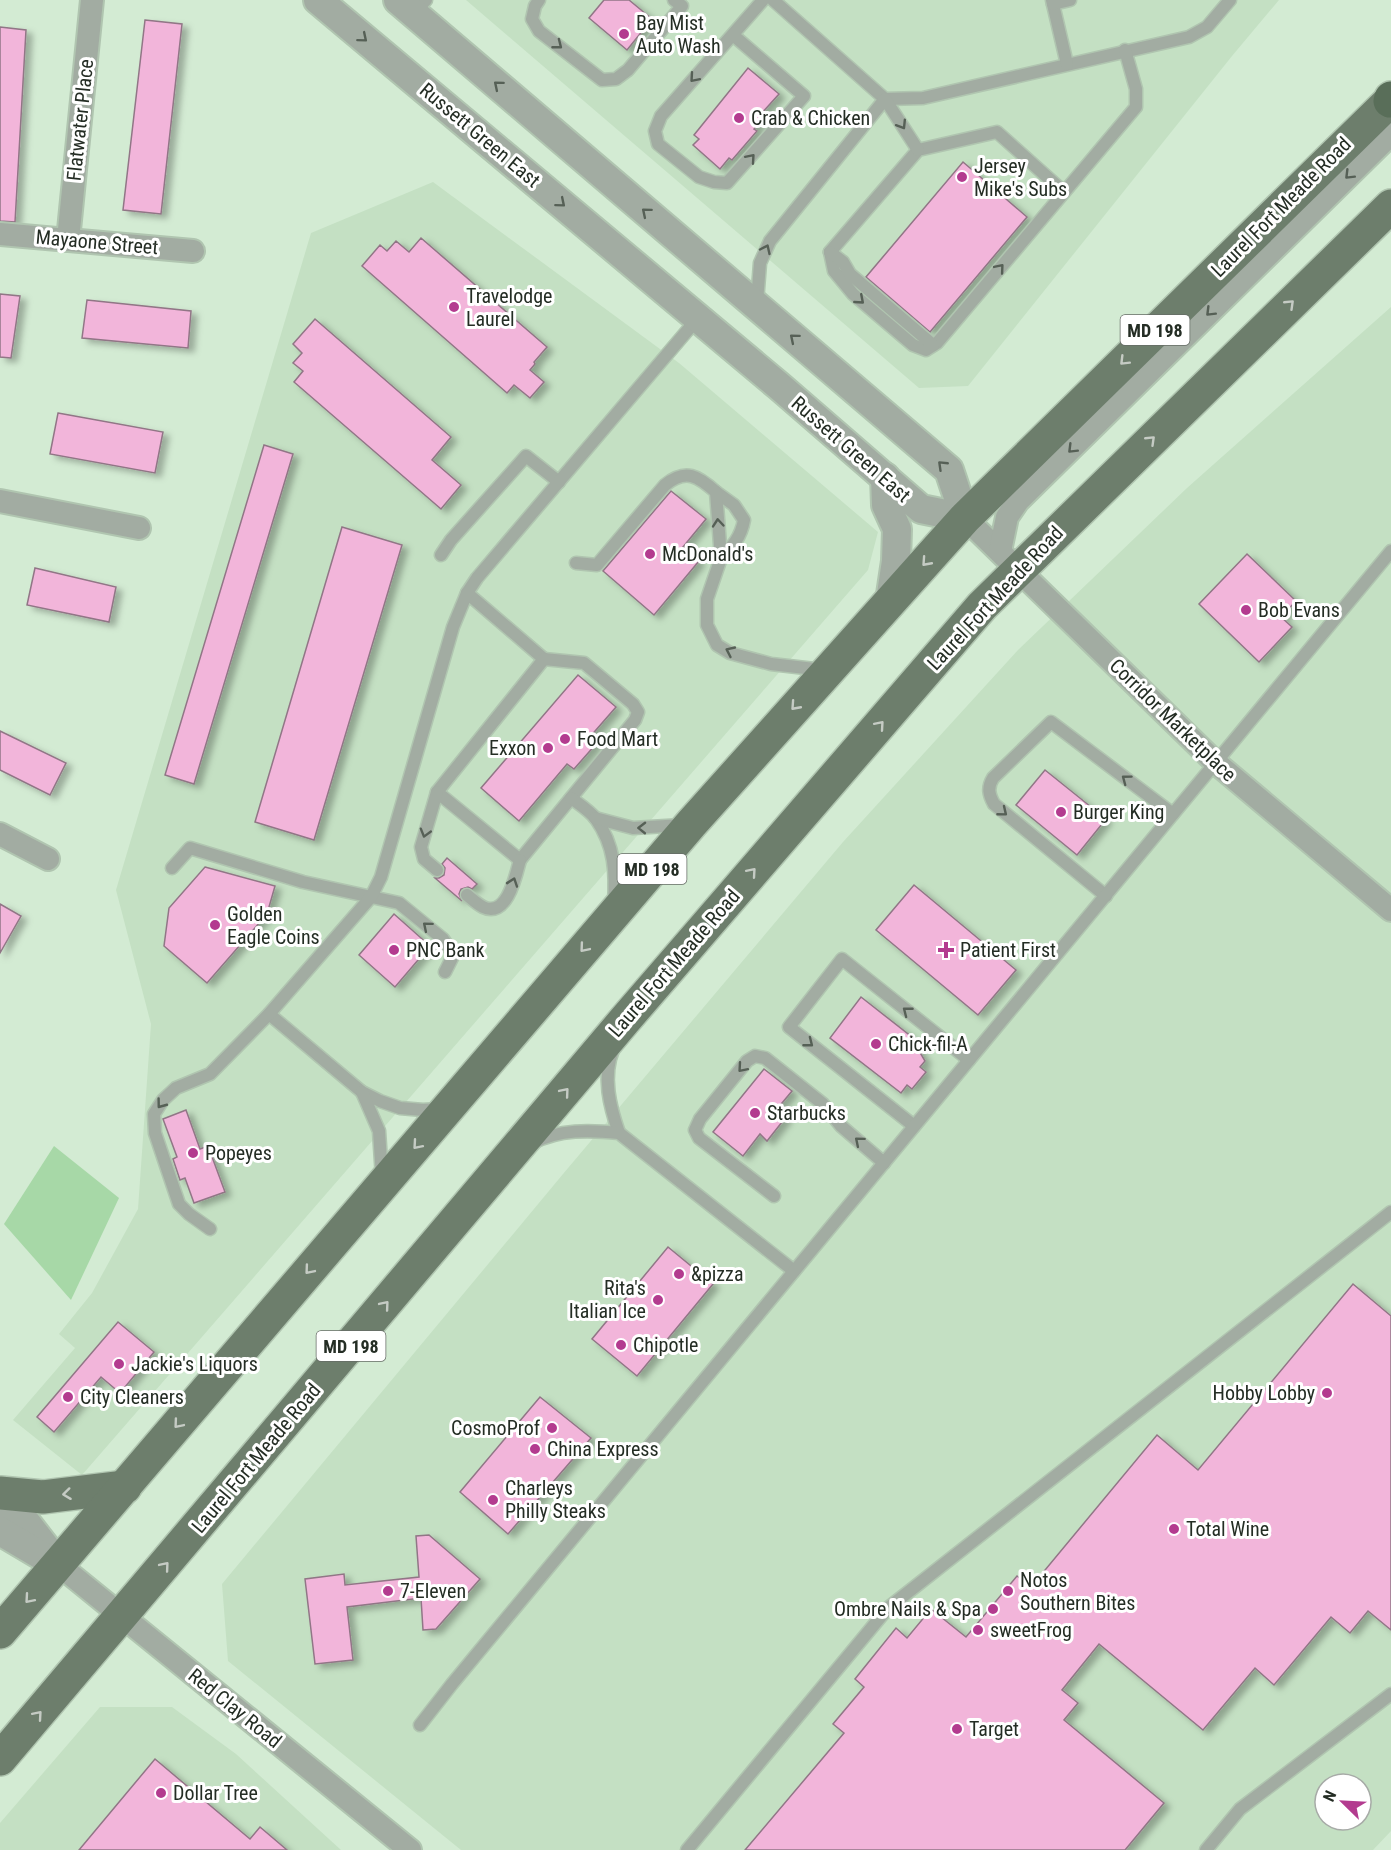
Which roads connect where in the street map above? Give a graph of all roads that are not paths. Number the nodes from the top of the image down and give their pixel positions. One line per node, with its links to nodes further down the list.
1 (92, 0): 21 (street, Flatwater Place)
2 (318, 0): 24 (street, Russett Green East, one-way to 24)
3 (539, 0): 4 (lane, one-way to 4)
4 (674, 0)
5 (763, 0): 11 (lane)
6 (773, 0): 14 (lane)
7 (1070, 0): 9 (lane)
8 (1230, 0): 12 (lane)
9 (1053, 2): 13 (lane)
10 (412, 4): 23 (street, one-way to 10)
11 (733, 34): 11 (lane, one-way to 11)
12 (1125, 51): 13 (lane); 18 (lane)
13 (1067, 64): 14 (lane)
14 (885, 99): 17 (lane, one-way to 17); 23 (lane, one-way to 14)
15 (1391, 100): 29 (main road, Laurel Fort Meade Road / MD 198, one-way to 29)
16 (1391, 134): 34 (street, one-way to 34)
17 (918, 150): 18 (lane); 18 (lane, one-way to 18)
18 (1064, 192)
19 (1391, 206): 34 (main road, Laurel Fort Meade Road / MD 198, one-way to 19)
20 (0, 234): 21 (street, Mayaone Street)
21 (68, 240): 22 (street, Mayaone Street)
22 (193, 251)
23 (757, 306): 29 (street, one-way to 23)
24 (698, 318): 25 (street, Russett Green East); 26 (lane)
25 (885, 477): 29 (street, Russett Green East); 37 (street)
26 (559, 482): 32 (lane); 36 (lane)
27 (716, 492): 33 (lane, one-way to 27); 33 (lane); 35 (lane)
28 (0, 501): 30 (street)
29 (965, 518): 34 (street, Corridor Marketplace); 37 (main road, Laurel Fort Meade Road / MD 198, one-way to 37)
30 (139, 528)
31 (1391, 551): 40 (lane)
32 (441, 555)
33 (721, 558): 39 (lane, one-way to 33)
34 (1009, 560): 40 (street, Corridor Marketplace); 58 (main road, Laurel Fort Meade Road / MD 198, one-way to 34)
35 (576, 562)
36 (467, 593): 38 (lane); 53 (lane)
37 (890, 601): 39 (main road, Laurel Fort Meade Road / MD 198)
38 (544, 659): 41 (lane); 42 (lane)
39 (828, 670): 45 (main road, Laurel Fort Meade Road / MD 198, one-way to 45)
40 (1216, 763): 43 (lane); 54 (street, Corridor Marketplace)
41 (437, 792): 48 (lane); 50 (lane, one-way to 50)
42 (572, 798): 44 (lane); 48 (lane)
43 (1173, 814): 52 (lane); 52 (lane, one-way to 52)
44 (595, 818): 45 (lane, one-way to 44); 55 (lane)
45 (691, 824): 55 (main road, Laurel Fort Meade Road / MD 198)
46 (0, 834): 47 (street)
47 (48, 859)
48 (520, 860): 51 (lane, one-way to 48)
49 (172, 868): 53 (lane)
50 (437, 870)
51 (467, 895)
52 (1106, 896): 59 (lane)
53 (371, 897): 56 (lane, one-way to 53); 57 (lane)
54 (1391, 910)
55 (613, 914): 61 (main road, Laurel Fort Meade Road / MD 198, one-way to 61)
56 (445, 972)
57 (269, 1014): 60 (lane); 69 (lane, one-way to 69)
58 (624, 1021): 63 (lane); 64 (main road, Laurel Fort Meade Road / MD 198, one-way to 58)
59 (969, 1060): 62 (lane); 62 (lane, one-way to 62)
60 (362, 1092): 61 (lane); 66 (lane)
61 (449, 1108): 66 (main road, Laurel Fort Meade Road / MD 198, one-way to 66)
62 (914, 1126): 65 (lane)
63 (619, 1133): 64 (lane); 70 (lane)
64 (513, 1154): 76 (main road, Laurel Fort Meade Road / MD 198, one-way to 64)
65 (884, 1163): 67 (lane, one-way to 67); 70 (lane)
66 (382, 1185): 71 (main road, Laurel Fort Meade Road / MD 198, one-way to 71)
67 (774, 1196)
68 (1391, 1212): 82 (lane)
69 (210, 1229)
70 (794, 1271): 79 (lane)
71 (125, 1487): 72 (main road, one-way to 72); 75 (main road, Laurel Fort Meade Road / MD 198)
72 (0, 1493)
73 (0, 1498): 75 (street)
74 (0, 1531): 75 (street)
75 (59, 1565): 76 (street, Red Clay Road); 77 (main road, Laurel Fort Meade Road / MD 198, one-way to 77)
76 (122, 1616): 80 (main road, Laurel Fort Meade Road / MD 198, one-way to 76); 81 (street, Red Clay Road)
77 (0, 1632)
78 (1391, 1694): 83 (lane)
79 (420, 1725)
80 (0, 1759)
81 (410, 1850)
82 (687, 1850)
83 (1206, 1850)

